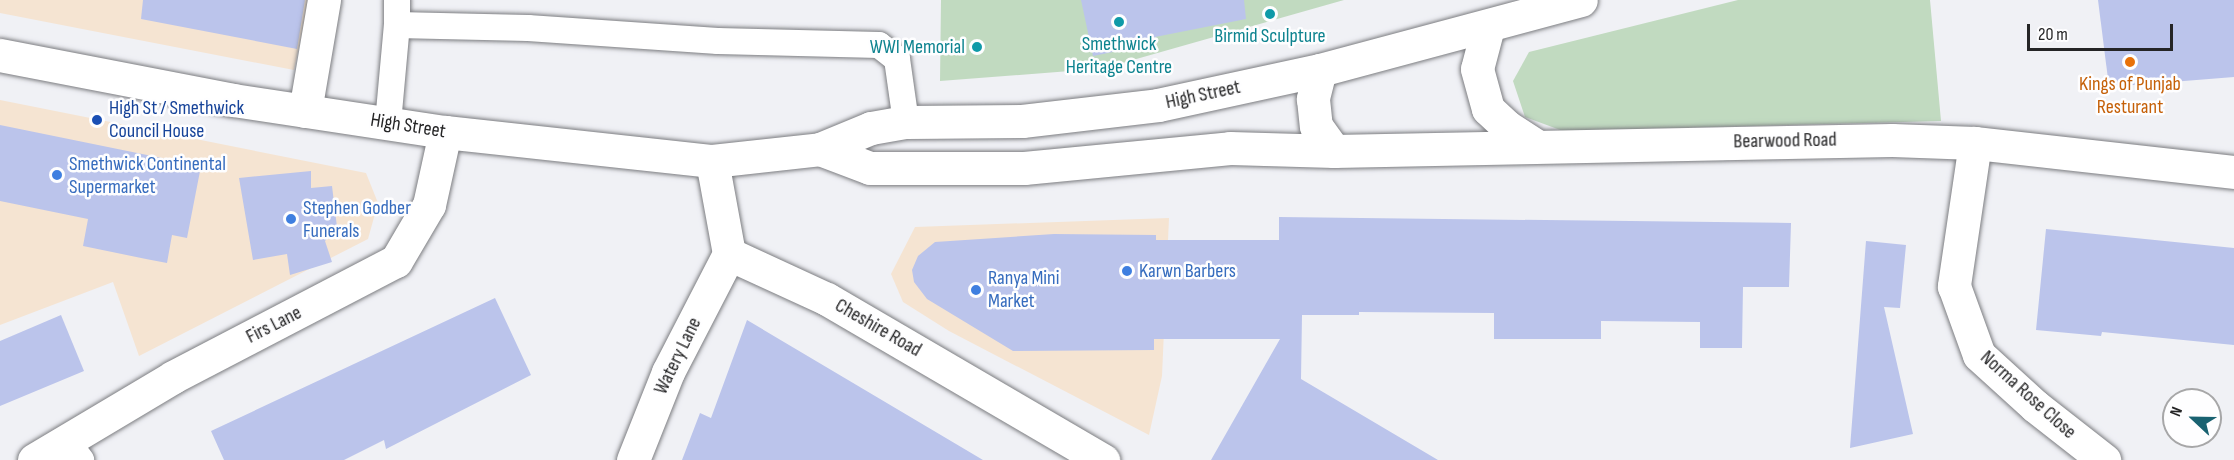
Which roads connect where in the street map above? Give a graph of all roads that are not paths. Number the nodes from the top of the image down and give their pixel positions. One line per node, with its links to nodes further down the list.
1 (324, 0): 8 (main road)
2 (397, 0): 4 (lane)
3 (1581, 0): 5 (main road, High Street)
4 (397, 25): 9 (lane); 10 (lane)
5 (1488, 27): 7 (main road, High Street); 13 (main road)
6 (0, 56): 8 (main road, High Street)
7 (1320, 70): 9 (main road, High Street); 15 (main road)
8 (305, 111): 10 (main road, High Street)
9 (906, 122): 14 (main road, High Street)
10 (388, 123): 11 (main road, High Street)
11 (445, 132): 16 (main road, High Street); 19 (main road, Firs Lane)
12 (1975, 143): 13 (main road, Bearwood Road); 17 (main road, Bearwood Road); 23 (main road, Norma Rose Close)
13 (1535, 145): 15 (main road, Bearwood Road)
14 (820, 149): 15 (main road, High Street); 16 (main road, High Street)
15 (1334, 151)
16 (712, 161): 18 (main road)
17 (2234, 172)
18 (729, 254): 21 (main road, Watery Lane); 22 (main road, Cheshire Road)
19 (74, 451): 20 (main road, Firs Lane)
20 (34, 460)
21 (633, 460)
22 (1104, 460)
23 (2104, 460)

